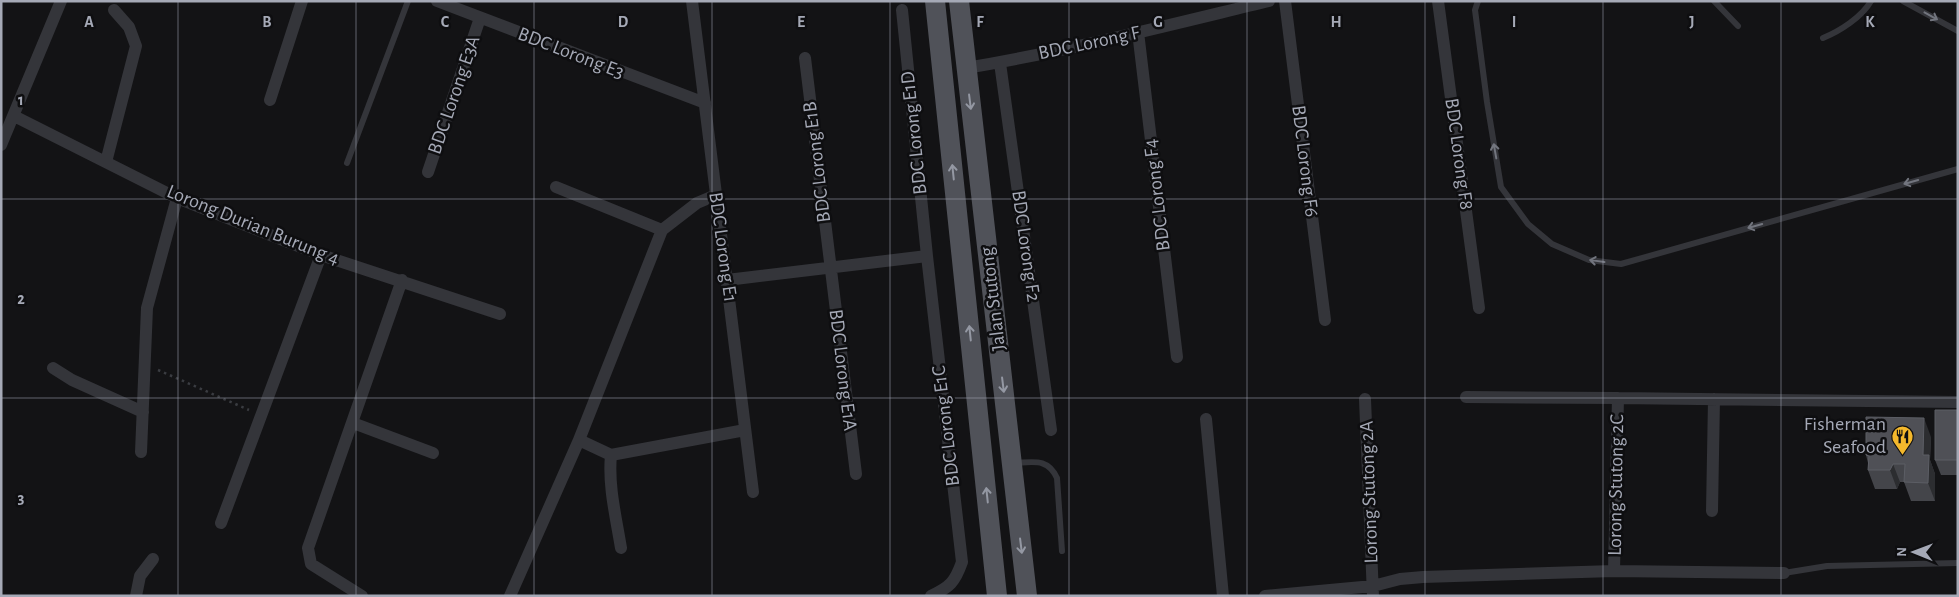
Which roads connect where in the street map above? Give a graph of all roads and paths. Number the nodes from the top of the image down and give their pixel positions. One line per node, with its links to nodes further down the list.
1 (61, 1): 27 (street)
2 (302, 1): 25 (street)
3 (408, 1): 30 (lane)
4 (437, 1): 17 (street, BDC Lorong E3)
5 (692, 1): 26 (street, BDC Lorong E1)
6 (935, 1): 80 (main road, Jalan Stutong, one-way to 6)
7 (960, 1): 24 (main road, Jalan Stutong)
8 (1269, 1): 19 (street, BDC Lorong F)
9 (1285, 1): 44 (street, BDC Lorong F6)
10 (1438, 1): 42 (street, BDC Lorong F8)
11 (1478, 1): 31 (lane, one-way to 11)
12 (1714, 1): 18 (lane)
13 (1871, 1): 21 (lane)
14 (1903, 1): 20 (lane, one-way to 20)
15 (114, 10): 29 (street)
16 (902, 10): 38 (street, BDC Lorong E1D)
17 (480, 18): 26 (street, BDC Lorong E3); 32 (street, BDC Lorong E3A)
18 (1738, 26)
19 (1138, 32): 23 (street, BDC Lorong F); 45 (street, BDC Lorong F4)
20 (1958, 32)
21 (1824, 38)
22 (805, 58): 39 (street, BDC Lorong E1B)
23 (1000, 63): 24 (street, BDC Lorong F); 58 (street, BDC Lorong F2)
24 (966, 68): 63 (main road, Jalan Stutong, one-way to 63)
25 (270, 100)
26 (705, 103): 34 (street, BDC Lorong E1)
27 (14, 116): 28 (street); 29 (street, Lorong Durian Burung 4)
28 (1, 145)
29 (106, 162): 35 (street, Lorong Durian Burung 4)
30 (347, 163)
31 (1958, 168)
32 (428, 172)
33 (556, 187): 36 (street)
34 (716, 195): 36 (street); 41 (street, BDC Lorong E1)
35 (177, 198): 37 (street, Lorong Durian Burung 4); 46 (street)
36 (662, 230): 59 (street)
37 (321, 254): 40 (street, Lorong Durian Burung 4); 54 (street)
38 (926, 256): 39 (street); 75 (street, BDC Lorong E1C)
39 (830, 266): 41 (street); 64 (street, BDC Lorong E1A)
40 (402, 280): 43 (street, Lorong Durian Burung 4); 56 (street)
41 (728, 280): 57 (street, BDC Lorong E1)
42 (1479, 308)
43 (500, 314)
44 (1324, 320)
45 (1177, 357)
46 (145, 364): 53 (street); 54 (path)
47 (53, 368): 53 (street)
48 (1466, 397): 49 (street, Lorong Stutong 2C)
49 (1618, 398): 51 (street); 72 (street, Lorong Stutong 2C)
50 (1365, 399): 74 (street, Lorong Stutong 2A)
51 (1714, 399): 52 (street); 66 (street)
52 (1958, 402)
53 (143, 412): 60 (street)
54 (261, 415): 67 (street)
55 (1206, 419): 82 (street)
56 (353, 422): 61 (street); 77 (street)
57 (745, 430): 62 (street); 65 (street, BDC Lorong E1)
58 (1052, 430)
59 (579, 440): 62 (street); 78 (street)
60 (142, 452)
61 (433, 453)
62 (611, 455): 68 (street)
63 (1012, 463): 69 (lane); 81 (main road, Jalan Stutong, one-way to 81)
64 (856, 474)
65 (753, 492)
66 (1712, 511)
67 (221, 523)
68 (621, 548)
69 (1062, 551)
70 (153, 559): 76 (street)
71 (1958, 563): 73 (lane)
72 (1614, 571): 73 (street); 74 (street, Lorong Stutong 2C)
73 (1784, 573)
74 (1373, 591): 83 (street, Lorong Stutong 2C)
75 (945, 593): 79 (street)
76 (136, 596)
77 (362, 596)
78 (510, 596)
79 (930, 596)
80 (997, 596)
81 (1027, 596)
82 (1223, 596)
83 (1266, 596)

